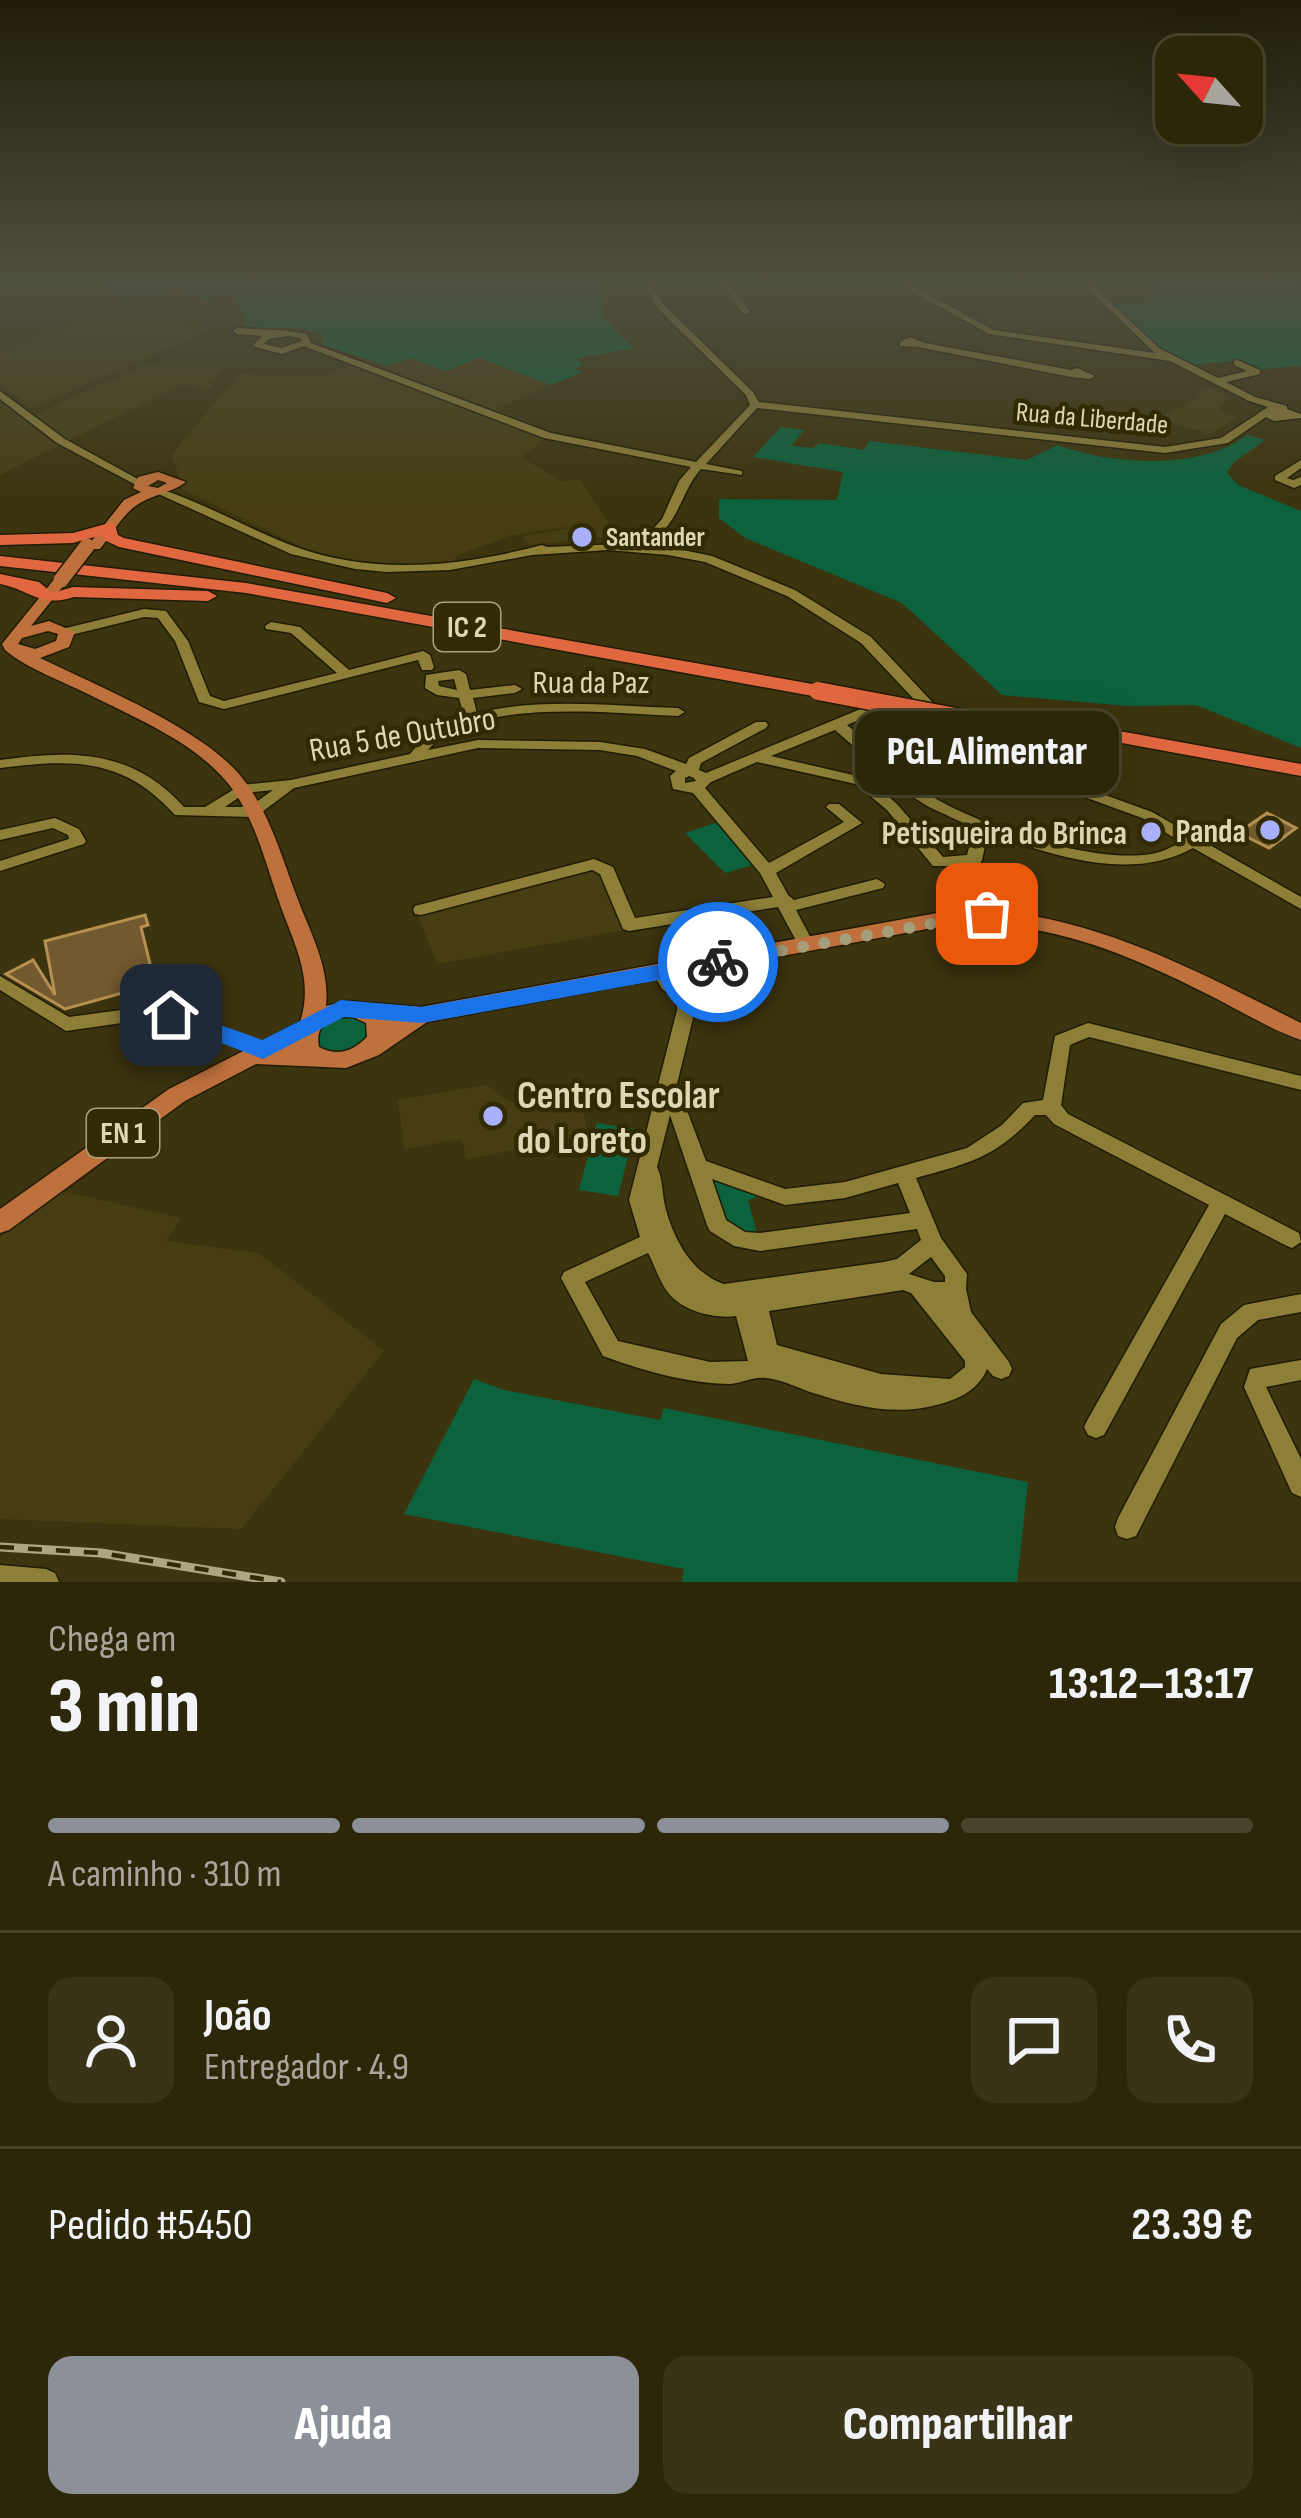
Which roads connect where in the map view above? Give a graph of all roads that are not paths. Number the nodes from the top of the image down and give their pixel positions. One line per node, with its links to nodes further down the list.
1 (339, 356): 17 (street)
2 (711, 356): 13 (street)
3 (978, 356): 8 (street)
4 (999, 356): 8 (street)
5 (1152, 356): 7 (street)
6 (1165, 356): 7 (street)
7 (1169, 358): 11 (street)
8 (995, 359): 10 (street)
9 (1237, 363): 11 (street)
10 (1071, 373)
11 (1216, 381): 14 (street)
12 (0, 394): 21 (street)
13 (755, 407): 14 (street, Rua da Liberdade); 17 (street)
14 (1273, 416): 15 (street)
15 (1300, 421)
16 (1301, 463): 20 (street)
17 (698, 466): 18 (street); 22 (street)
18 (738, 473)
19 (158, 476): 21 (main road)
20 (1301, 480)
21 (153, 488): 23 (main road); 26 (street)
22 (667, 520): 24 (street); 26 (street)
23 (98, 538): 25 (highway); 31 (main road, bridge); 32 (highway)
24 (680, 539): 26 (street); 27 (street); 29 (street)
25 (0, 540)
26 (652, 540): 27 (street)
27 (668, 551): 29 (street)
28 (0, 557): 32 (highway, IC 2)
29 (709, 559): 40 (street)
30 (0, 579): 31 (highway)
31 (57, 589): 32 (highway); 34 (main road); 35 (main road)
32 (442, 618): 43 (highway, IC 2, bridge)
33 (271, 626): 37 (street)
34 (62, 634): 35 (main road); 35 (main road); 37 (street); 38 (main road)
35 (10, 645): 38 (main road)
36 (427, 667): 37 (street)
37 (345, 674)
38 (74, 681): 55 (main road)
39 (514, 688): 42 (street)
40 (928, 706): 44 (street); 61 (street)
41 (678, 712): 42 (street, Rua da Paz)
42 (471, 716): 46 (street, Rua da Paz)
43 (1011, 722): 51 (highway, IC 2); 53 (highway, IC 2)
44 (836, 724): 49 (street); 59 (street)
45 (761, 725): 52 (street)
46 (437, 735): 47 (street); 48 (street, Rua da Paz)
47 (451, 750): 48 (street, Rua 5 de Outubro); 52 (street, Rua 5 de Outubro)
48 (416, 757): 54 (street, Rua 5 de Outubro)
49 (758, 758): 52 (street); 59 (street)
50 (0, 764): 57 (street)
51 (1301, 770)
52 (691, 778): 63 (street, Rua 5 de Outubro)
53 (1301, 780)
54 (291, 784): 55 (street, Rua 5 de Outubro); 58 (street, Rua 5 de Outubro)
55 (241, 789): 57 (street); 58 (main road)
56 (834, 807): 63 (street)
57 (211, 810): 58 (street)
58 (254, 812): 71 (main road)
59 (982, 826): 61 (street)
60 (0, 835): 62 (street)
61 (1194, 841): 66 (street)
62 (0, 866)
63 (766, 871): 65 (street, Rua 5 de Outubro)
64 (877, 884): 65 (street)
65 (788, 903): 67 (street); 68 (street, Rua 5 de Outubro)
66 (1301, 904)
67 (421, 910)
68 (806, 944): 69 (main road, EN 1); 77 (main road, EN 1)
69 (698, 966): 70 (main road, EN 1); 73 (street)
70 (662, 973): 73 (street); 75 (main road, EN 1)
71 (319, 980): 74 (main road); 76 (main road)
72 (0, 982): 79 (street)
73 (686, 995): 82 (street)
74 (361, 1010): 75 (main road, EN 1); 76 (main road, EN 1); 78 (main road)
75 (422, 1015): 78 (main road, EN 1)
76 (312, 1023): 79 (main road, EN 1); 80 (main road)
77 (1301, 1032)
78 (370, 1049): 80 (main road, EN 1)
79 (258, 1053): 80 (main road, EN 1); 89 (main road, EN 1)
80 (317, 1057)
81 (1301, 1083): 83 (street)
82 (668, 1085): 84 (street); 85 (street)
83 (1051, 1108): 86 (street); 87 (street)
84 (650, 1158): 91 (street); 92 (street)
85 (698, 1166): 86 (street); 88 (street)
86 (904, 1174): 88 (street)
87 (1220, 1202): 90 (street); 101 (street)
88 (924, 1220): 92 (street)
89 (0, 1223)
90 (1292, 1239)
91 (652, 1241): 96 (street); 97 (street)
92 (933, 1243): 94 (street)
93 (918, 1286): 94 (street); 96 (street); 100 (street)
94 (953, 1291): 98 (street)
95 (1301, 1303): 103 (street)
96 (750, 1304): 97 (street); 100 (street)
97 (761, 1366): 100 (street)
98 (1001, 1369)
99 (1301, 1370): 102 (street)
100 (952, 1389)
101 (1096, 1426)
102 (1301, 1485)
103 (1127, 1527)
104 (0, 1578): 105 (street)
105 (46, 1582)

